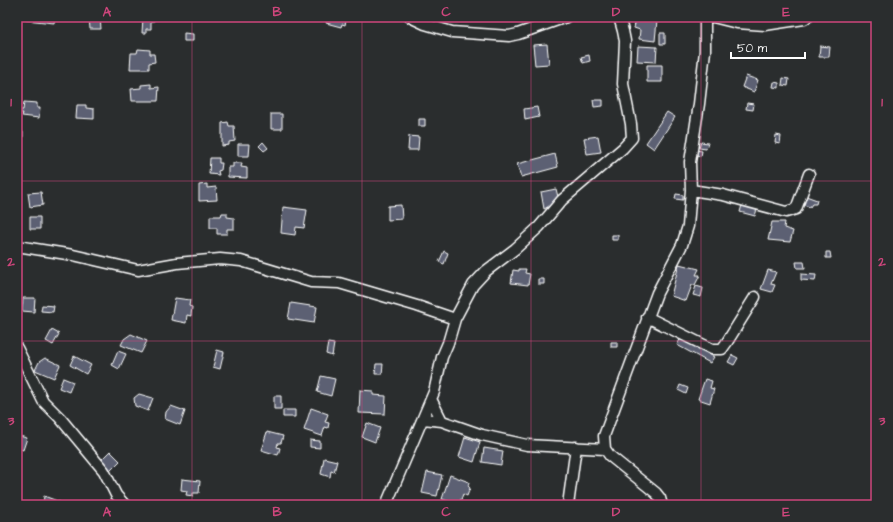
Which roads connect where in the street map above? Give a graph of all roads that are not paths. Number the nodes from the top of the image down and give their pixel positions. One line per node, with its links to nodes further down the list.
1 (410, 17): 2 (street)
2 (566, 17)
3 (619, 17): 12 (street)
4 (705, 17): 8 (street)
5 (713, 17): 6 (street)
6 (807, 17)
7 (810, 174): 8 (street)
8 (691, 190): 11 (street)
9 (17, 246): 12 (street)
10 (755, 298): 11 (street)
11 (647, 317): 18 (street)
12 (455, 319): 14 (street)
13 (17, 348): 19 (street)
14 (431, 399): 15 (street); 16 (street)
15 (423, 419): 16 (street); 20 (street)
16 (442, 421): 17 (street)
17 (576, 447): 18 (street); 21 (street)
18 (605, 449): 22 (street)
19 (125, 505)
20 (386, 505)
21 (568, 505)
22 (662, 505)

